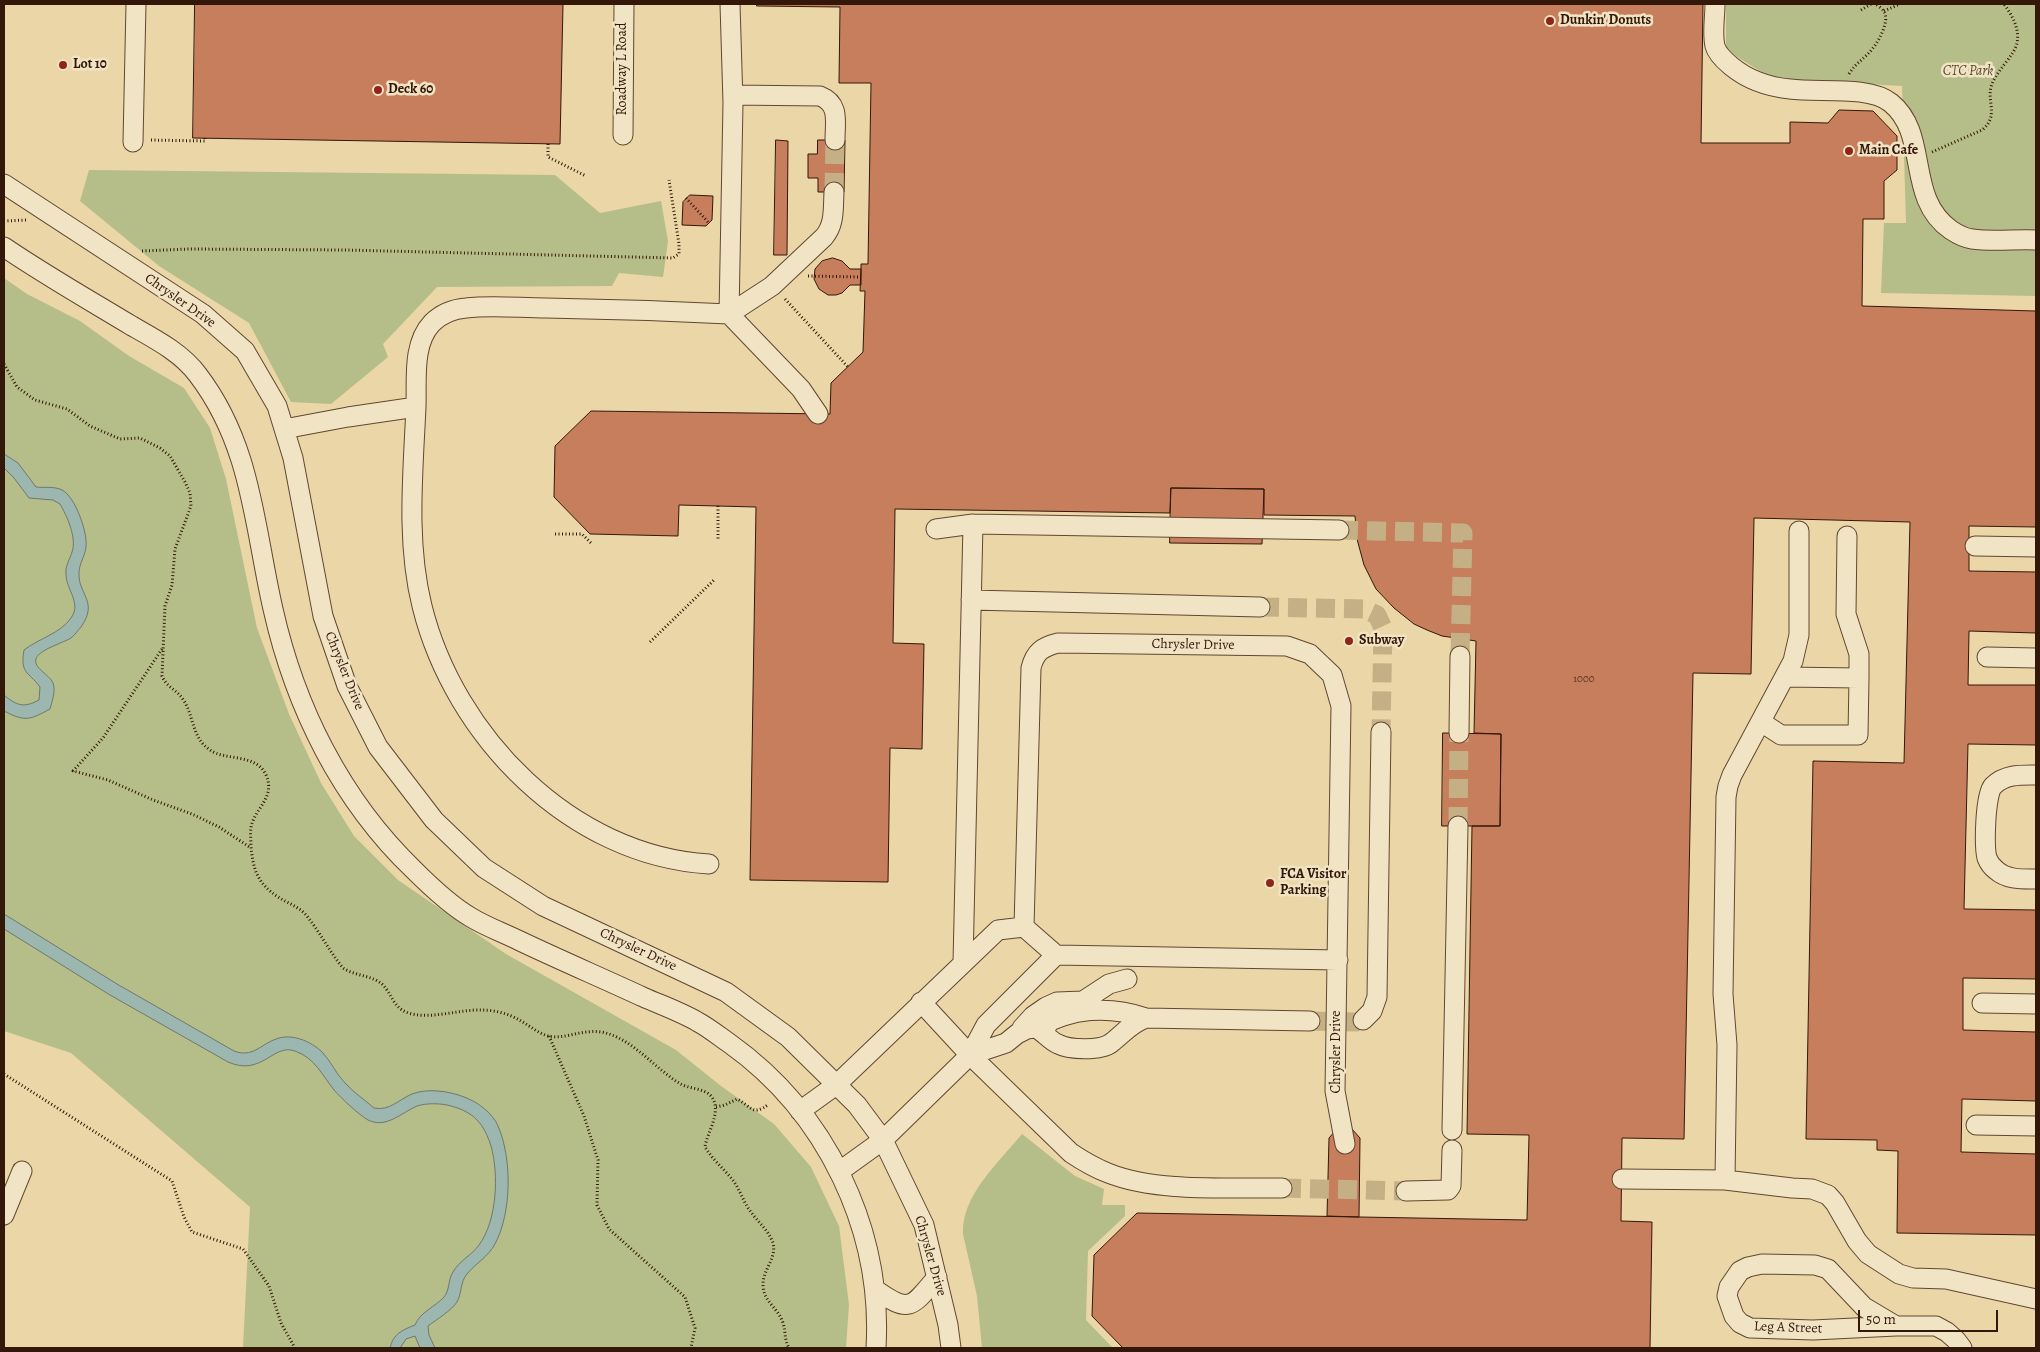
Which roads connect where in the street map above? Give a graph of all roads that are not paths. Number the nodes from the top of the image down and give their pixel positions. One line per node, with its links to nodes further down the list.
1 (136, 4): 8 (street)
2 (624, 4): 6 (street, Roadway L Road)
3 (730, 4): 5 (street)
4 (1715, 4): 11 (street)
5 (732, 95): 7 (street); 13 (street)
6 (623, 135)
7 (835, 140)
8 (139, 141)
9 (4, 184): 16 (street, Chrysler Drive)
10 (834, 192): 13 (street)
11 (2036, 240)
12 (4, 247): 53 (street)
13 (729, 314): 14 (street); 15 (street)
14 (416, 407): 16 (street); 36 (street)
15 (818, 414)
16 (284, 430): 52 (street, Chrysler Drive)
17 (973, 524): 18 (street); 19 (street); 24 (street)
18 (936, 528)
19 (1339, 530)
20 (1799, 531): 29 (street)
21 (1847, 536): 30 (street)
22 (1975, 546): 23 (street)
23 (2036, 547)
24 (971, 600): 25 (street); 41 (street)
25 (1260, 607)
26 (1460, 656): 33 (street)
27 (1987, 657): 28 (street)
28 (2036, 658)
29 (1785, 677): 30 (street); 31 (street)
30 (1858, 678): 31 (street)
31 (1761, 722): 63 (street)
32 (1381, 732): 46 (street)
33 (1459, 733)
34 (2036, 775): 37 (street)
35 (1458, 826): 56 (street)
36 (709, 864)
37 (2036, 879)
38 (1024, 927): 39 (street); 40 (street, Chrysler Drive); 41 (street)
39 (1056, 956): 40 (street); 51 (street)
40 (1338, 960): 58 (street, Chrysler Drive)
41 (962, 963): 43 (street)
42 (1127, 979): 50 (street)
43 (921, 1002): 51 (street); 52 (street)
44 (1982, 1003): 45 (street)
45 (2036, 1004)
46 (1363, 1020)
47 (1310, 1021): 48 (street)
48 (1132, 1026): 49 (street); 49 (street)
49 (1036, 1028): 50 (street)
50 (1017, 1034): 51 (street)
51 (970, 1055): 57 (street); 64 (street)
52 (836, 1085): 53 (street); 57 (street, Chrysler Drive)
53 (800, 1111): 61 (street)
54 (1976, 1125): 55 (street)
55 (2036, 1126)
56 (1452, 1130)
57 (883, 1140): 61 (street); 67 (street, Chrysler Drive)
58 (1345, 1144)
59 (1452, 1150): 65 (street)
60 (22, 1171): 66 (street)
61 (840, 1171): 68 (street)
62 (1622, 1179): 63 (street)
63 (1725, 1180): 69 (street)
64 (1282, 1188)
65 (1406, 1191)
66 (4, 1215)
67 (937, 1277): 68 (street); 71 (street, Chrysler Drive)
68 (876, 1290): 72 (street)
69 (2036, 1299)
70 (1896, 1326): 70 (street, Leg A Street); 73 (street, Leg A Street)
71 (949, 1345)
72 (877, 1347)
73 (1962, 1348)

